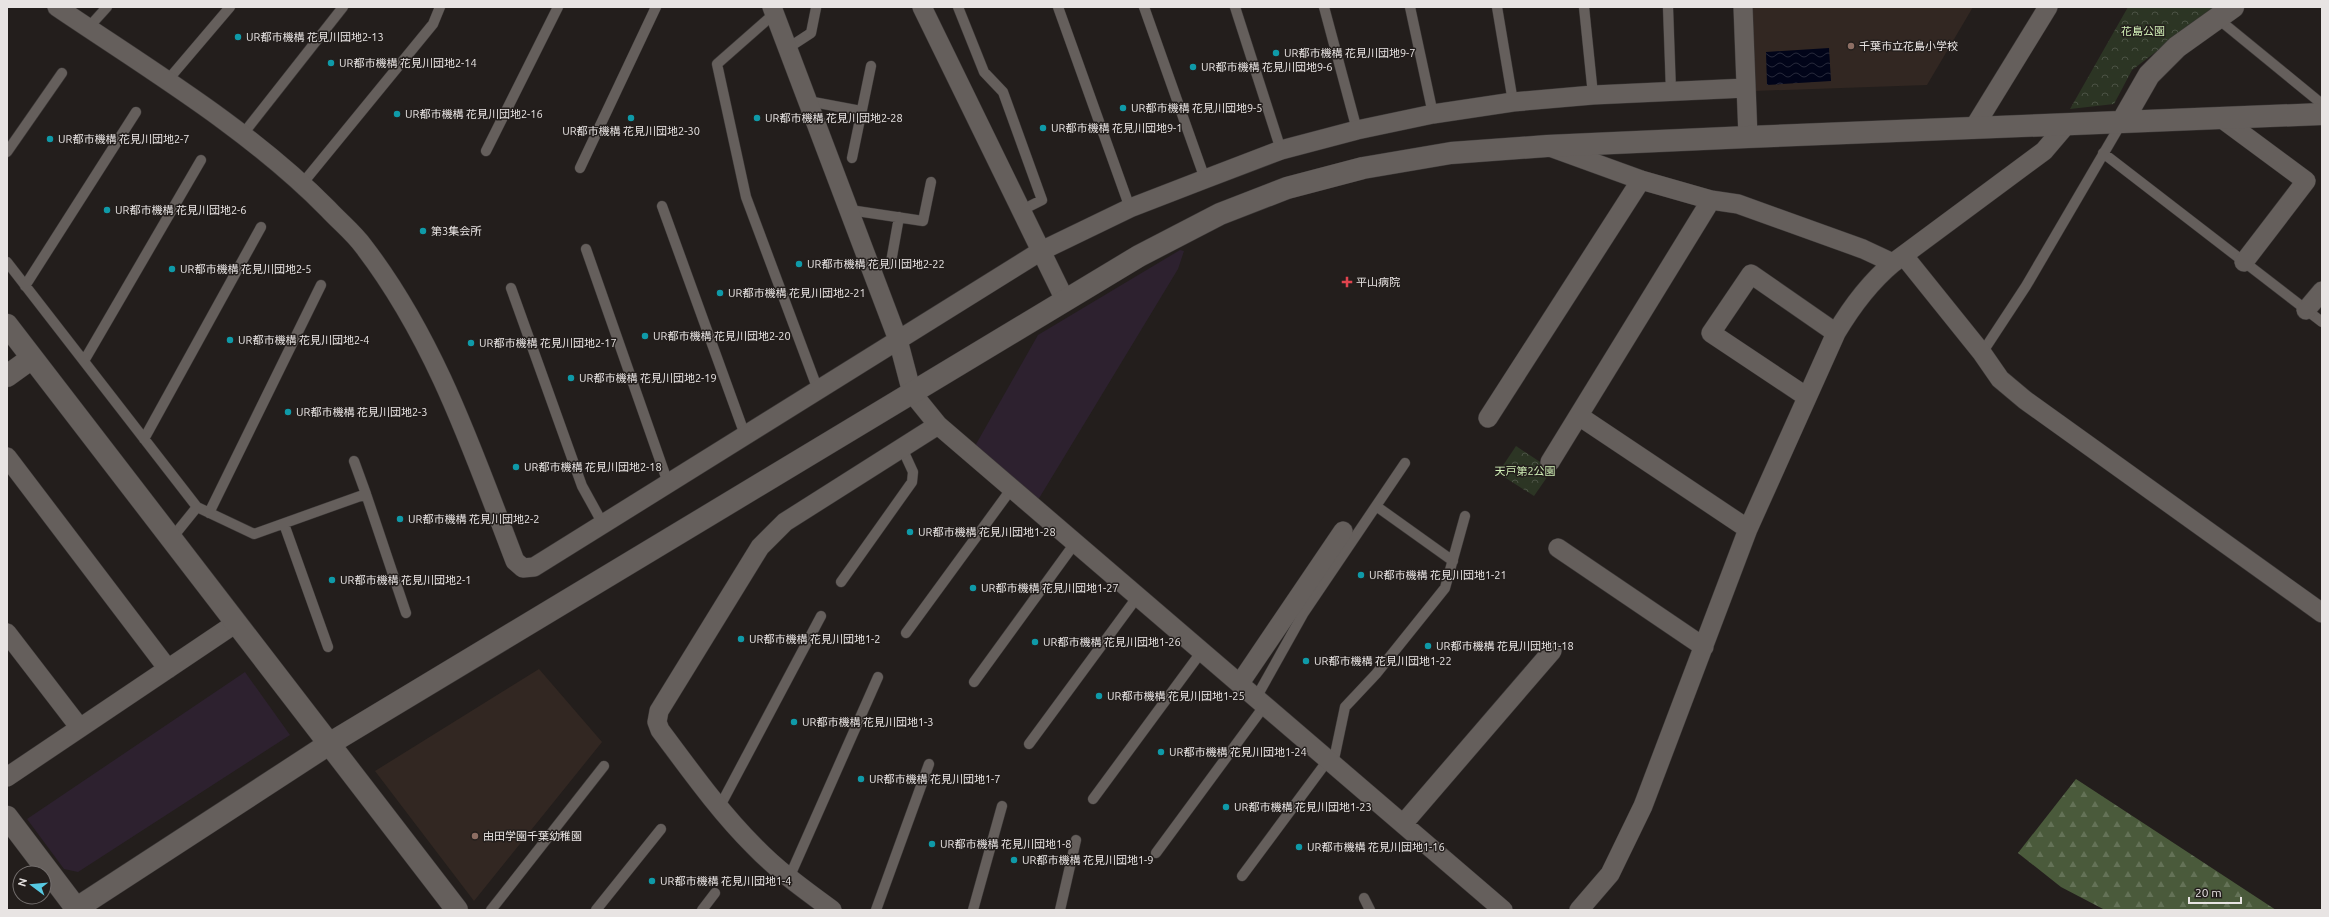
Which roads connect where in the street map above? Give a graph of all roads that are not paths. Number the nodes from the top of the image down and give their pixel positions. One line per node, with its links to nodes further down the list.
1 (57, 7): 23 (street)
2 (108, 7): 23 (lane)
3 (230, 7): 27 (lane)
4 (343, 7): 43 (lane)
5 (440, 7): 56 (lane)
6 (558, 7): 47 (lane)
7 (656, 7): 52 (lane)
8 (922, 7): 61 (street)
9 (958, 7): 61 (lane)
10 (1058, 7): 59 (lane)
11 (1144, 7): 53 (lane)
12 (1235, 7): 46 (lane)
13 (1324, 7): 42 (lane)
14 (1410, 7): 36 (lane)
15 (1498, 7): 32 (lane)
16 (1584, 7): 30 (lane)
17 (1668, 7): 29 (lane)
18 (1743, 7): 28 (street)
19 (2048, 7): 41 (street)
20 (816, 8): 24 (lane)
21 (773, 10): 24 (street); 84 (lane)
22 (2220, 12): 33 (lane); 39 (street)
23 (88, 28): 27 (street)
24 (788, 48): 31 (street)
25 (871, 66): 34 (lane)
26 (62, 73): 48 (lane)
27 (167, 82): 43 (street)
28 (1746, 88): 29 (street); 44 (street)
29 (1671, 92): 30 (street)
30 (1593, 95): 32 (street)
31 (808, 101): 34 (lane); 60 (street)
32 (1513, 102): 36 (street)
33 (2322, 104)
34 (861, 111): 50 (lane)
35 (136, 112): 71 (lane)
36 (1433, 114): 42 (street)
37 (2322, 114): 38 (street)
38 (2221, 118): 39 (street); 69 (street)
39 (2122, 122): 40 (street); 49 (lane)
40 (2067, 124): 41 (street); 66 (street)
41 (1973, 128): 44 (street)
42 (1357, 130): 46 (street)
43 (243, 134): 56 (street)
44 (1748, 137): 45 (street)
45 (1547, 146): 54 (street); 74 (street)
46 (1281, 150): 53 (street)
47 (486, 151)
48 (7, 152)
49 (2104, 153): 69 (lane); 80 (lane)
50 (852, 158)
51 (201, 160): 82 (lane)
52 (580, 168)
53 (1205, 178): 59 (street)
54 (1640, 180): 57 (street); 88 (street)
55 (931, 182): 62 (lane)
56 (302, 184): 105 (street)
57 (1711, 200): 66 (street); 87 (street)
58 (662, 206): 90 (lane)
59 (1130, 208): 65 (street)
60 (850, 210): 62 (lane); 79 (street)
61 (1022, 210): 65 (street)
62 (899, 217): 68 (lane)
63 (261, 227): 91 (lane)
64 (586, 249): 97 (lane)
65 (1041, 251): 74 (street); 79 (street)
66 (1898, 260): 78 (street); 80 (street)
67 (7, 262): 71 (lane)
68 (891, 262)
69 (2244, 262): 75 (lane)
70 (321, 285): 102 (lane)
71 (25, 286): 82 (lane)
72 (511, 288): 105 (lane)
73 (2322, 291): 75 (street)
74 (1065, 300): 85 (street)
75 (2306, 310): 76 (lane)
76 (2322, 322)
77 (7, 325): 81 (street)
78 (1836, 333): 86 (street); 86 (street)
79 (898, 340): 84 (street); 85 (street)
80 (1982, 353): 115 (street)
81 (32, 358): 83 (street); 108 (street)
82 (84, 362): 91 (lane)
83 (7, 376)
84 (818, 390): 90 (street)
85 (912, 393): 89 (street); 130 (street)
86 (1807, 397): 106 (street)
87 (1580, 416): 95 (street); 106 (street)
88 (1488, 418)
89 (938, 425): 92 (street); 98 (street)
90 (745, 435): 97 (street)
91 (144, 438): 101 (lane)
92 (902, 448): 112 (lane); 138 (street)
93 (7, 457): 124 (street)
94 (354, 461): 99 (lane)
95 (1550, 462)
96 (1405, 463): 100 (lane)
97 (668, 483): 105 (street)
98 (1012, 488): 109 (street); 119 (lane)
99 (366, 494): 104 (lane); 114 (lane)
100 (1376, 506): 111 (lane); 128 (lane)
101 (197, 507): 102 (lane); 108 (lane)
102 (209, 513): 104 (lane)
103 (1465, 516): 111 (lane)
104 (284, 524): 120 (lane)
105 (603, 524)
106 (1748, 529): 121 (street)
107 (1343, 531): 127 (street)
108 (172, 538): 117 (street)
109 (1075, 543): 113 (street); 126 (lane)
110 (1558, 548): 121 (street)
111 (1453, 561): 132 (lane)
112 (841, 582)
113 (1138, 596): 122 (street); 131 (lane)
114 (406, 613)
115 (2322, 613)
116 (821, 616): 138 (lane)
117 (236, 622): 124 (street); 130 (street)
118 (7, 633): 129 (street)
119 (906, 633)
120 (328, 647)
121 (1704, 647): 148 (street)
122 (1202, 651): 127 (street); 136 (lane)
123 (1552, 651): 140 (street)
124 (168, 669): 129 (street)
125 (878, 677): 145 (lane)
126 (974, 682)
127 (1240, 684): 128 (street)
128 (1261, 702): 132 (street); 143 (lane)
129 (80, 728): 135 (street)
130 (329, 744): 150 (street); 151 (street)
131 (1029, 744)
132 (1331, 762): 140 (street); 144 (lane)
133 (929, 764): 155 (lane)
134 (604, 766): 149 (lane)
135 (7, 777)
136 (1093, 799)
137 (1002, 806): 156 (lane)
138 (719, 808): 145 (street)
139 (7, 818): 150 (street)
140 (1403, 824): 159 (street)
141 (661, 829): 152 (lane)
142 (1076, 840): 157 (lane)
143 (1156, 853)
144 (1242, 876)
145 (789, 878): 154 (street)
146 (715, 893): 153 (lane)
147 (1364, 898): 158 (lane)
148 (1589, 907)
149 (496, 908)
150 (75, 909)
151 (457, 910)
152 (596, 910)
153 (702, 910)
154 (832, 910)
155 (876, 910)
156 (972, 910)
157 (1060, 910)
158 (1370, 910)
159 (1503, 910)

